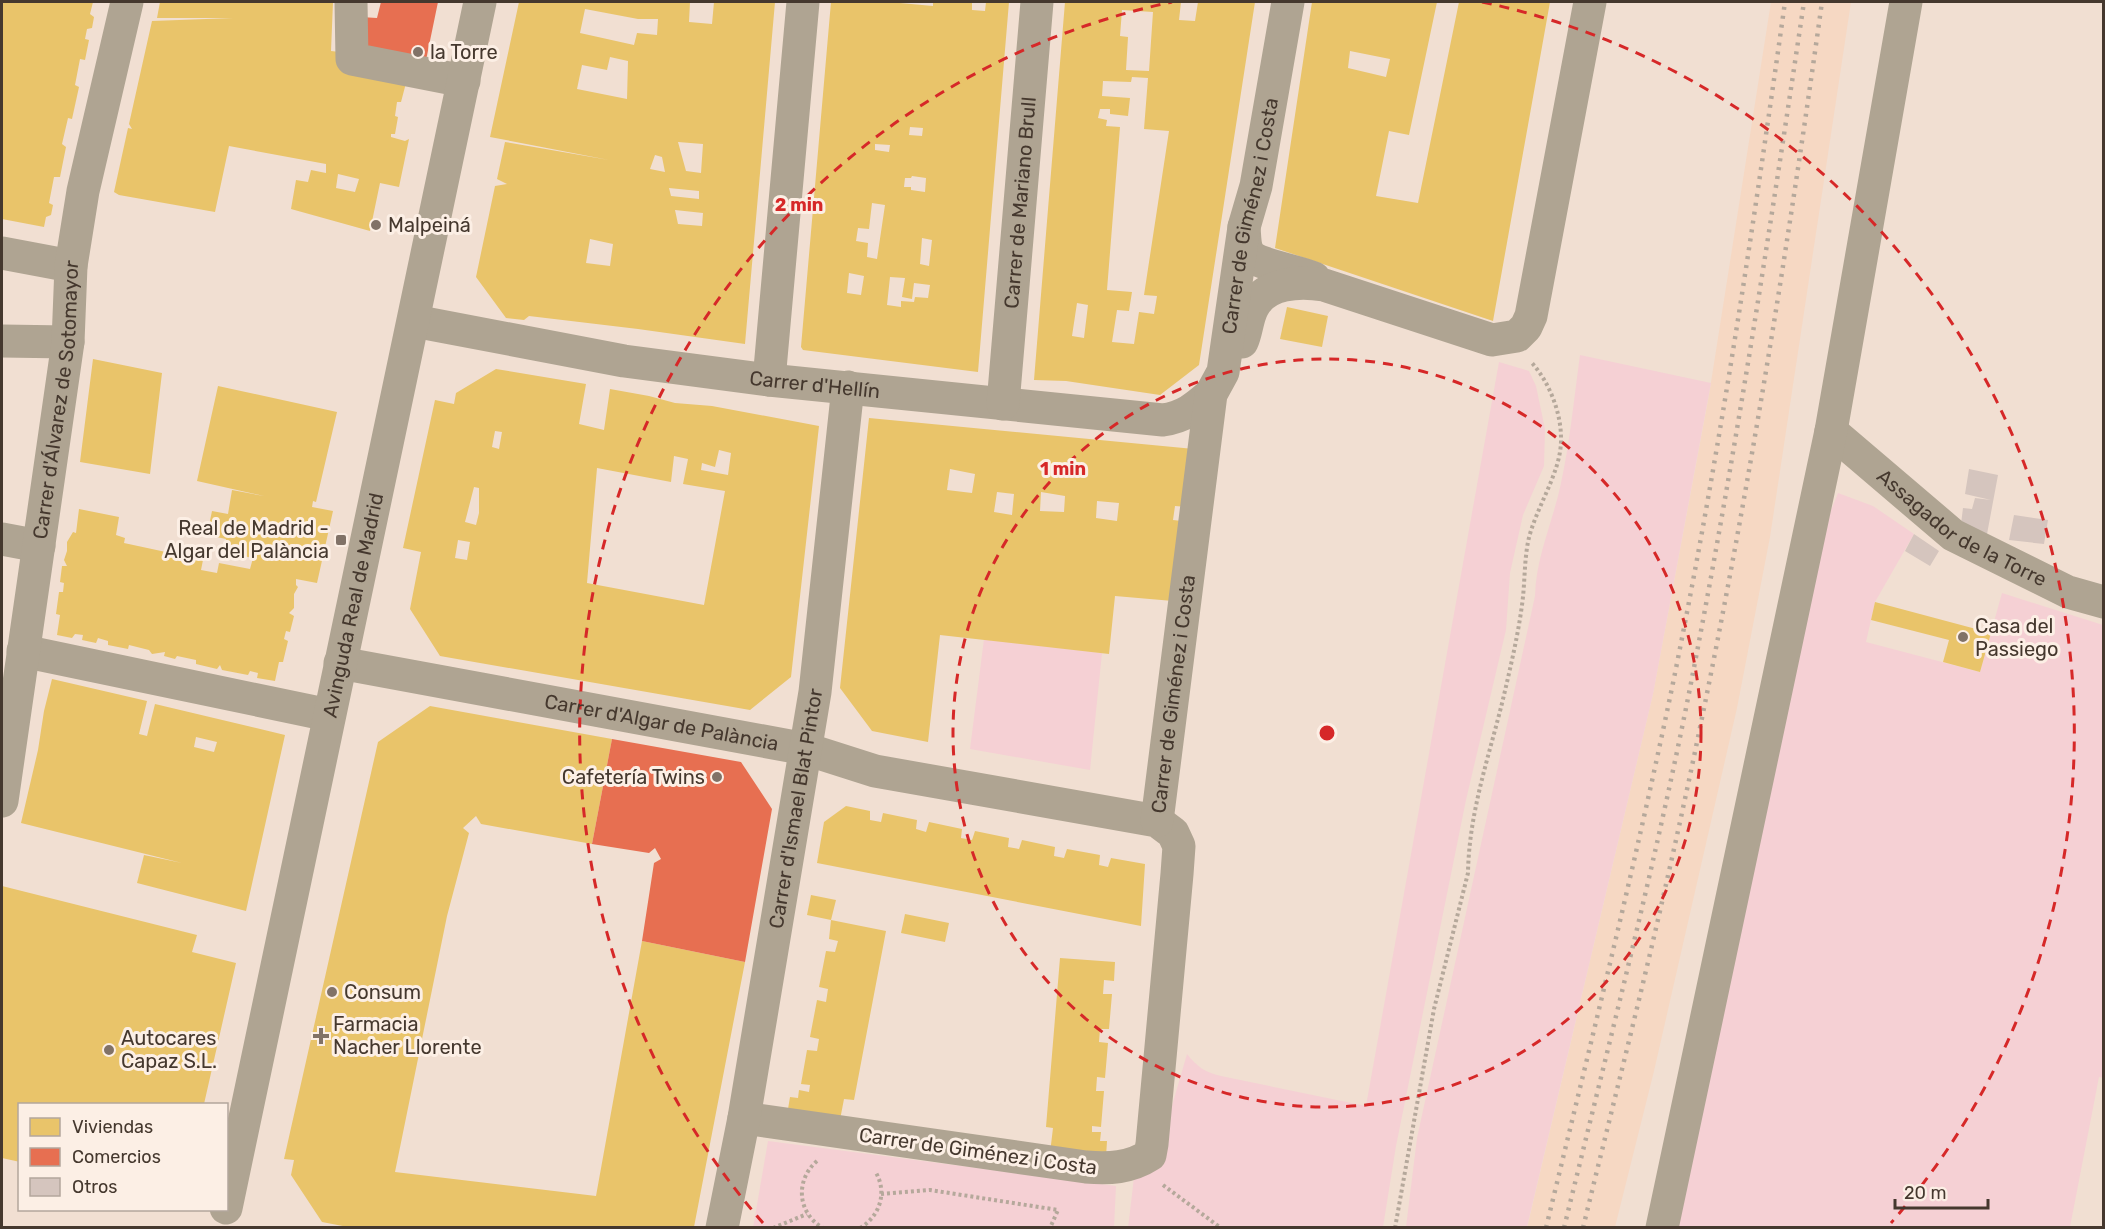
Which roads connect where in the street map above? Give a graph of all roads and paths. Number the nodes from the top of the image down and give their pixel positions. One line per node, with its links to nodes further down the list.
1 (127, 2): 12 (street, Carrer d'Álvarez de Sotomayor)
2 (351, 2): 9 (street)
3 (480, 2): 9 (street, Avinguda Real de Madrid)
4 (802, 2): 18 (street)
5 (1037, 2): 21 (street, Carrer de Mariano Brull)
6 (1288, 2): 10 (street, Carrer de Giménez i Costa)
7 (1590, 2): 15 (street)
8 (1906, 2): 22 (street)
9 (464, 81): 14 (street, Avinguda Real de Madrid)
10 (1244, 227): 13 (street); 19 (street, Carrer de Giménez i Costa)
11 (2, 253): 12 (street)
12 (71, 267): 17 (street, Carrer d'Álvarez de Sotomayor)
13 (1324, 285): 15 (street); 19 (street)
14 (414, 321): 18 (street, Carrer d'Hellín); 27 (street, Avinguda Real de Madrid)
15 (1492, 340): 47 (path)
16 (2, 341): 17 (street)
17 (68, 342): 24 (street, Carrer d'Álvarez de Sotomayor)
18 (769, 380): 20 (street, Carrer d'Hellín)
19 (1217, 383): 21 (street, Carrer d'Hellín); 31 (street, Carrer de Giménez i Costa)
20 (848, 387): 21 (street, Carrer d'Hellín); 29 (street, Carrer d'Ismael Blat Pintor)
21 (1003, 404)
22 (1831, 431): 25 (street, Assagador de la Torre); 48 (street)
23 (2, 539): 24 (street)
24 (39, 546): 26 (street, Carrer d'Álvarez de Sotomayor)
25 (2103, 602)
26 (23, 651): 28 (street); 30 (street, Carrer d'Álvarez de Sotomayor)
27 (340, 663): 28 (street, Avinguda Real de Madrid); 29 (street, Carrer d'Algar de Palància)
28 (329, 715): 37 (street, Avinguda Real de Madrid)
29 (806, 749): 31 (street, Carrer d'Algar de Palància); 32 (street, Carrer d'Ismael Blat Pintor)
30 (2, 801)
31 (1157, 821): 34 (street, Carrer de Giménez i Costa)
32 (744, 1118): 34 (street, Carrer de Giménez i Costa); 41 (street, Carrer d'Ismael Blat Pintor)
33 (820, 1158): 39 (path)
34 (1138, 1163): 46 (path)
35 (873, 1168): 36 (path)
36 (882, 1194): 44 (path); 45 (path)
37 (228, 1199)
38 (226, 1211): 40 (street, Avinguda Real de Madrid)
39 (807, 1214): 42 (path); 43 (path)
40 (222, 1227)
41 (722, 1227)
42 (773, 1227)
43 (823, 1227)
44 (860, 1227)
45 (1050, 1227)
46 (1221, 1227)
47 (1395, 1227)
48 (1662, 1227)

